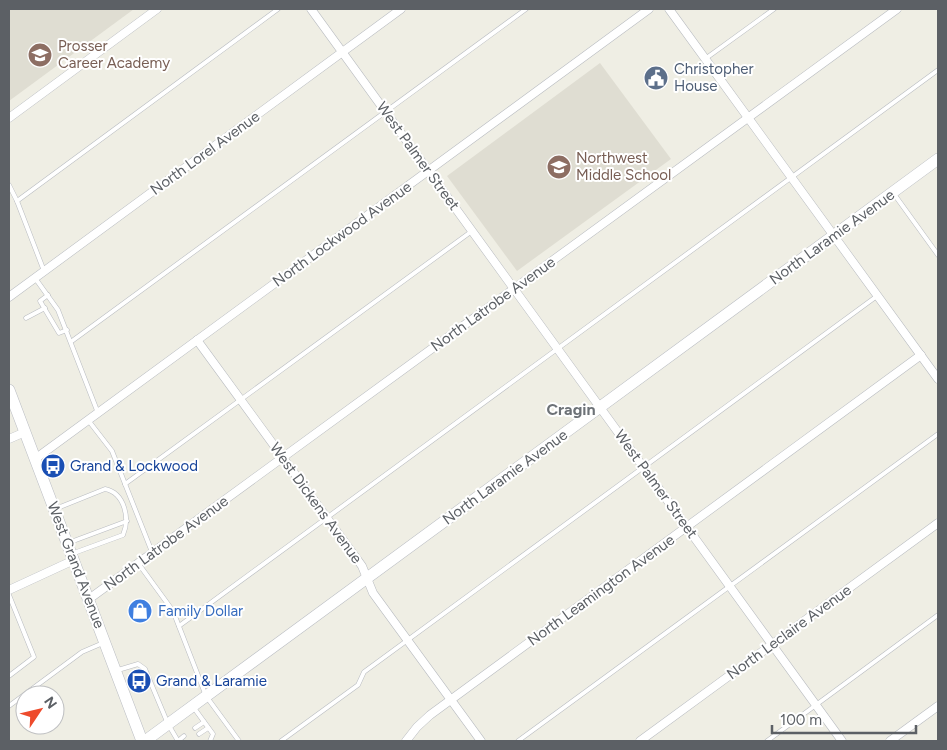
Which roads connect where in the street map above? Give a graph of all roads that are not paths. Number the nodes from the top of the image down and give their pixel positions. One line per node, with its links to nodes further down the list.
1 (157, 9): 14 (street)
2 (278, 9): 21 (lane)
3 (311, 9): 10 (street, West Palmer Street)
4 (401, 9): 10 (street, North Lorel Avenue)
5 (526, 9): 13 (lane)
6 (649, 9): 17 (street, North Lockwood Avenue)
7 (669, 9): 11 (street)
8 (774, 9): 11 (lane)
9 (897, 9): 15 (street, North Latrobe Avenue)
10 (342, 52): 13 (street, West Palmer Street); 25 (street, North Lorel Avenue)
11 (705, 59): 15 (street)
12 (938, 70): 18 (lane)
13 (385, 112): 17 (street, West Palmer Street); 35 (lane)
14 (9, 118)
15 (748, 118): 18 (street); 27 (street, North Latrobe Avenue)
16 (938, 159): 20 (street, North Laramie Avenue)
17 (428, 171): 22 (street, West Palmer Street); 34 (street, North Lockwood Avenue)
18 (792, 178): 23 (street); 36 (lane)
19 (9, 185): 21 (lane)
20 (893, 192): 23 (street, North Laramie Avenue); 24 (lane)
21 (17, 201): 25 (lane)
22 (472, 230): 27 (street, West Palmer Street); 40 (lane)
23 (834, 236): 29 (street); 41 (street, North Laramie Avenue)
24 (938, 255)
25 (44, 271): 26 (street, North Lorel Avenue)
26 (35, 278): 28 (lane); 30 (street, North Lorel Avenue)
27 (514, 289): 36 (street, West Palmer Street); 47 (street, North Latrobe Avenue)
28 (48, 295): 31 (lane); 33 (lane)
29 (877, 296): 37 (street); 49 (lane)
30 (9, 297)
31 (45, 308): 32 (lane); 33 (lane)
32 (26, 318)
33 (67, 330): 35 (lane)
34 (197, 340): 40 (street, West Dickens Avenue); 42 (street, North Lockwood Avenue)
35 (72, 341): 42 (lane)
36 (558, 349): 41 (street, West Palmer Street); 52 (lane)
37 (921, 356): 38 (street); 55 (street, North Leamington Avenue)
38 (938, 379)
39 (9, 390): 44 (street, West Grand Avenue)
40 (241, 400): 47 (street, West Dickens Avenue); 50 (lane)
41 (600, 407): 49 (street, West Palmer Street); 59 (street, North Laramie Avenue)
42 (98, 413): 43 (street, North Lockwood Avenue)
43 (88, 420): 48 (street, North Lockwood Avenue); 50 (lane)
44 (24, 432): 46 (street); 48 (street, West Grand Avenue)
45 (938, 434): 60 (lane)
46 (9, 439)
47 (283, 457): 52 (street, West Dickens Avenue); 57 (street, North Latrobe Avenue)
48 (36, 459): 51 (street, West Grand Avenue)
49 (643, 467): 55 (street, West Palmer Street); 66 (lane)
50 (125, 484): 57 (lane)
51 (55, 509): 53 (lane); 56 (street, West Grand Avenue)
52 (327, 518): 59 (street, West Dickens Avenue); 65 (lane)
53 (127, 521): 56 (lane); 56 (lane)
54 (938, 523): 68 (street, North Leclaire Avenue)
55 (687, 527): 60 (street, West Palmer Street); 72 (street, North Leamington Avenue)
56 (71, 552): 61 (street); 63 (street, West Grand Avenue)
57 (152, 553): 58 (street, North Latrobe Avenue)
58 (138, 563): 63 (street, North Latrobe Avenue); 65 (lane)
59 (366, 579): 66 (street, West Dickens Avenue); 71 (street, North Laramie Avenue)
60 (730, 586): 68 (street, West Palmer Street); 90 (lane)
61 (9, 590)
62 (9, 595): 70 (lane)
63 (89, 599): 67 (street, West Grand Avenue)
64 (938, 615): 74 (lane)
65 (179, 626): 71 (lane)
66 (408, 640): 72 (street, West Dickens Avenue); 87 (lane)
67 (105, 642): 69 (street, West Grand Avenue); 73 (lane)
68 (772, 644): 74 (street, West Palmer Street); 91 (street, North Leclaire Avenue)
69 (116, 670): 78 (lane); 83 (street, West Grand Avenue)
70 (9, 676)
71 (206, 696): 75 (street, North Laramie Avenue); 86 (lane)
72 (451, 700): 88 (street, North Leamington Avenue); 89 (street, West Dickens Avenue)
73 (9, 704)
74 (816, 705): 92 (lane); 93 (street, West Palmer Street)
75 (192, 706): 77 (lane); 78 (street, North Laramie Avenue)
76 (938, 706): 94 (street)
77 (204, 722): 79 (lane); 80 (lane)
78 (168, 724): 83 (street, North Laramie Avenue); 84 (lane)
79 (195, 728)
80 (208, 728): 81 (lane); 85 (lane)
81 (199, 734)
82 (184, 736): 84 (lane)
83 (144, 741)
84 (178, 741)
85 (210, 741)
86 (239, 741)
87 (281, 741)
88 (406, 741)
89 (481, 741)
90 (518, 741)
91 (640, 741)
92 (767, 741)
93 (842, 741)
94 (890, 741)

